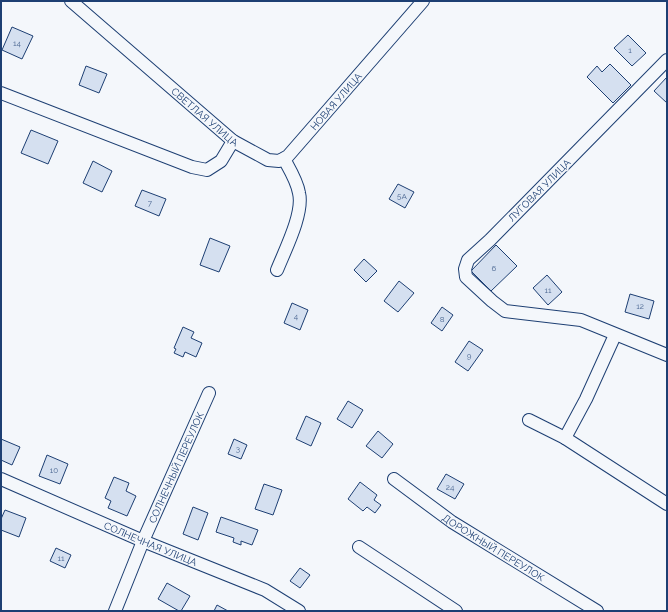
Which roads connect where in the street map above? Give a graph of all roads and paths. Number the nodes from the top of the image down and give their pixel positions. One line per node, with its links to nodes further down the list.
1 (71, 1): 5 (street, СВЕТЛАЯ УЛИЦА)
2 (423, 1): 6 (street, НОВАЯ УЛИЦА)
3 (667, 60): 8 (street, ЛУГОВАЯ УЛИЦА)
4 (1, 93): 5 (street, СВЕТЛАЯ УЛИЦА)
5 (233, 141): 6 (street)
6 (284, 159): 7 (street)
7 (278, 270)
8 (615, 335): 9 (street); 12 (street)
9 (667, 355)
10 (209, 393): 16 (street, СОЛНЕЧНЫЙ ПЕРЕУЛОК)
11 (530, 420): 12 (street)
12 (566, 438): 15 (street)
13 (1, 479): 16 (street, СОЛНЕЧНАЯ УЛИЦА)
14 (394, 479): 21 (street, ДОРОЖНЫЙ ПЕРЕУЛОК)
15 (667, 504)
16 (143, 542): 18 (street, СОЛНЕЧНЫЙ ПЕРЕУЛОК); 19 (street, СОЛНЕЧНАЯ УЛИЦА)
17 (359, 547): 20 (street)
18 (116, 611)
19 (299, 611)
20 (456, 611)
21 (597, 611)

